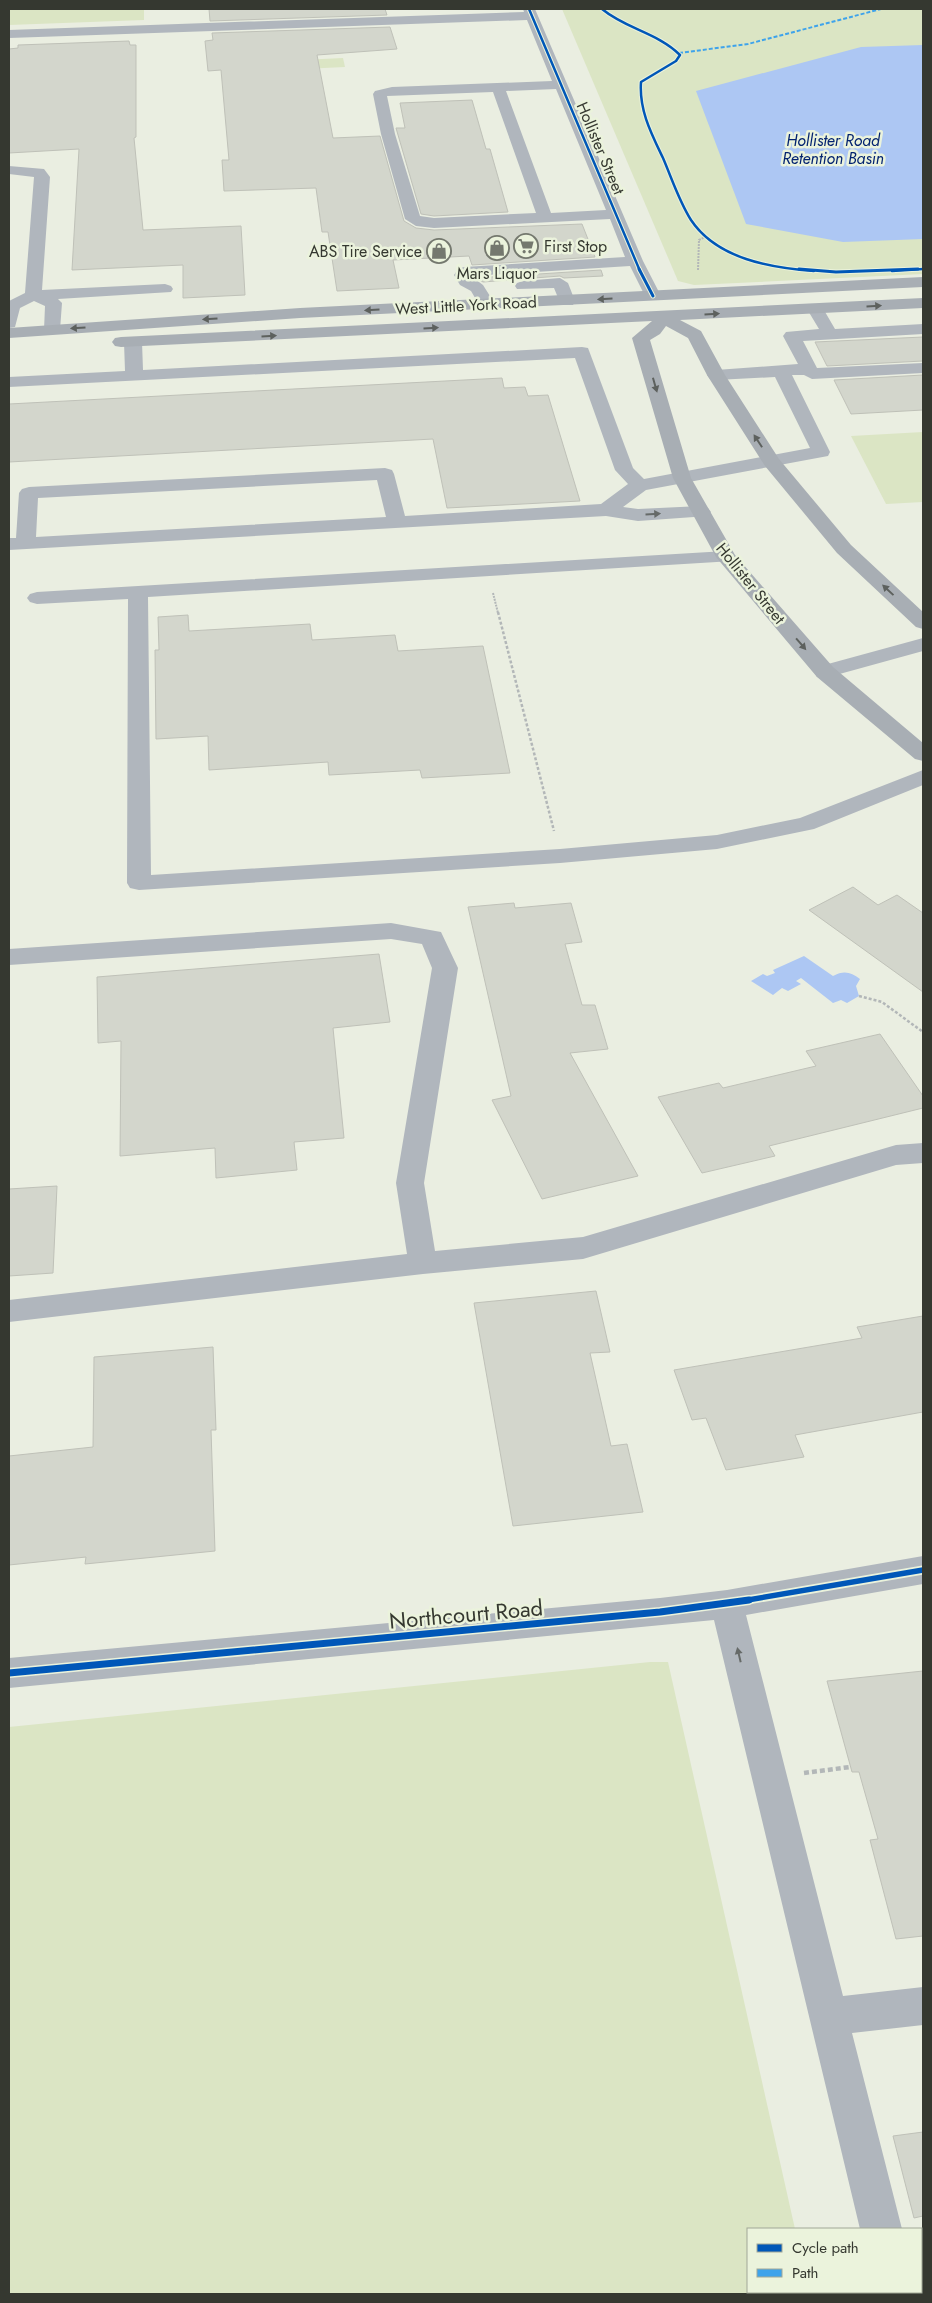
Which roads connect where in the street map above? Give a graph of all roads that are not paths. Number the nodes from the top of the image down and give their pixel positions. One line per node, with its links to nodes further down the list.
1 (531, 12): 2 (street); 3 (street, Hollister Street)
2 (9, 34)
3 (561, 85): 4 (street); 6 (street, Hollister Street)
4 (498, 87): 7 (street); 7 (street)
5 (9, 170): 14 (street)
6 (616, 214): 7 (street); 8 (street, Hollister Street)
7 (545, 217)
8 (635, 261): 9 (street); 15 (street, Hollister Street)
9 (572, 264): 11 (street); 12 (street)
10 (923, 282): 15 (main road, West Little York Road)
11 (560, 284): 12 (street); 16 (street)
12 (477, 288): 18 (street)
13 (165, 289): 14 (street)
14 (33, 295): 21 (street); 23 (street)
15 (653, 296): 16 (main road, West Little York Road, one-way to 16); 20 (main road, Hollister Street)
16 (567, 300): 18 (main road, West Little York Road)
17 (923, 303): 19 (main road, West Little York Road, one-way to 17)
18 (487, 304): 23 (main road, West Little York Road, one-way to 23)
19 (815, 309): 20 (main road, West Little York Road, one-way to 19); 25 (street)
20 (663, 317): 26 (main road, West Little York Road, one-way to 20); 32 (main road); 35 (main road, Hollister Street, one-way to 35)
21 (9, 323)
22 (923, 329): 25 (street)
23 (52, 330): 24 (main road, West Little York Road)
24 (9, 333)
25 (830, 334): 29 (street)
26 (133, 342): 27 (main road, West Little York Road); 31 (street)
27 (9, 344)
28 (923, 368): 29 (street)
29 (809, 369): 30 (street)
30 (781, 371): 32 (street); 34 (street)
31 (134, 375): 33 (street); 36 (street)
32 (716, 375): 34 (main road, one-way to 32)
33 (9, 382)
34 (772, 462): 35 (street); 44 (main road, one-way to 34)
35 (682, 478): 36 (street); 38 (main road, Hollister Street)
36 (640, 485): 37 (street)
37 (606, 510): 38 (street, one-way to 38); 39 (street)
38 (701, 512): 41 (main road, Hollister Street)
39 (397, 522): 40 (street); 40 (street)
40 (17, 544)
41 (726, 557): 42 (street); 46 (main road, Hollister Street, one-way to 46)
42 (138, 592): 43 (street); 48 (street)
43 (37, 598)
44 (923, 623)
45 (923, 644): 46 (street)
46 (825, 672): 47 (main road, Hollister Street)
47 (923, 754)
48 (923, 777)
49 (9, 957): 51 (street)
50 (923, 1153): 51 (street)
51 (423, 1263): 52 (street)
52 (9, 1311)
53 (923, 1570): 54 (street, Northcourt Road)
54 (727, 1604): 55 (street, Northcourt Road); 57 (street, one-way to 54)
55 (9, 1673)
56 (923, 2006): 57 (street)
57 (829, 2017): 58 (street)
58 (882, 2228)

